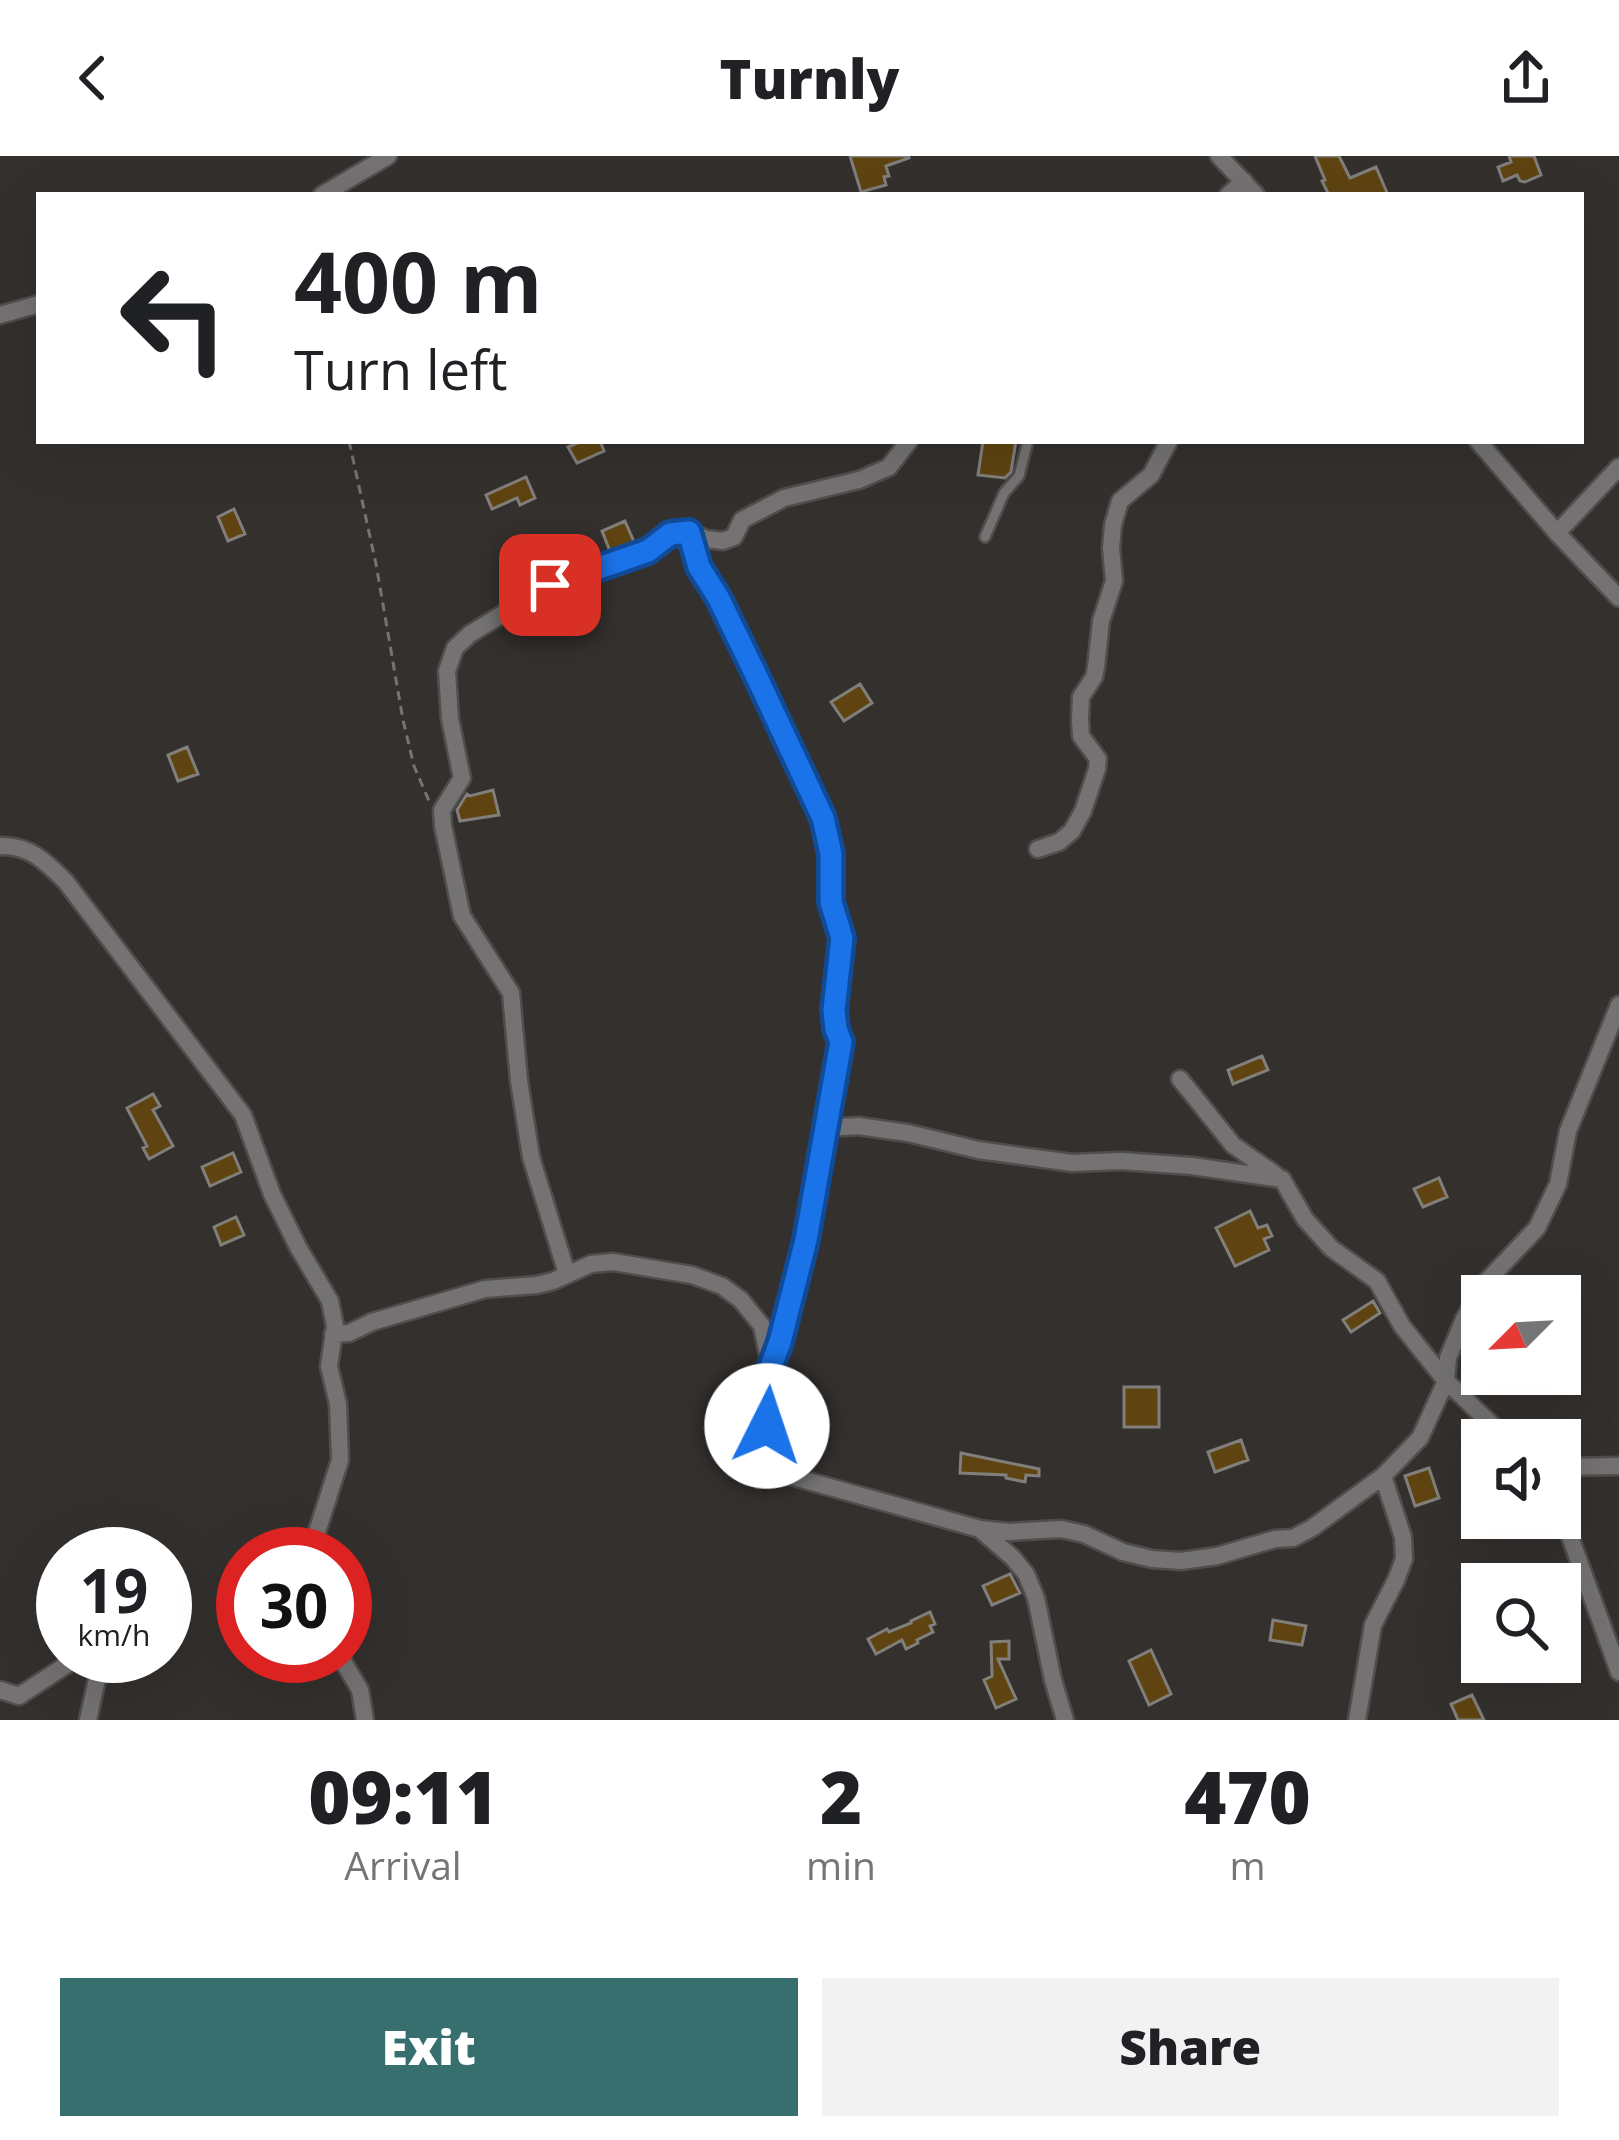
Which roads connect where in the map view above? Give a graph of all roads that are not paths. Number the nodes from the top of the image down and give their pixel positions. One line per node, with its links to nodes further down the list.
1 (388, 156): 4 (street)
2 (1219, 156): 3 (street)
3 (1250, 188)
4 (327, 192)
5 (36, 305): 6 (street)
6 (0, 315)
7 (907, 444): 12 (street)
8 (1027, 444): 14 (lane)
9 (1167, 444): 17 (street)
10 (1481, 444): 13 (street)
11 (1619, 467): 13 (street)
12 (689, 532): 20 (street); 22 (street)
13 (1557, 532): 15 (street)
14 (985, 537)
15 (1619, 598)
16 (0, 846): 23 (street)
17 (1038, 848)
18 (1619, 1005): 25 (street)
19 (1180, 1079): 21 (street)
20 (826, 1127): 21 (street); 24 (street)
21 (1282, 1179): 25 (street)
22 (567, 1274): 23 (street); 24 (street)
23 (334, 1334): 30 (street)
24 (770, 1369): 31 (street)
25 (1446, 1381): 26 (street); 29 (street)
26 (1486, 1419)
27 (1619, 1466): 28 (street)
28 (1581, 1467)
29 (1383, 1476): 31 (street); 41 (street)
30 (319, 1527)
31 (980, 1529): 40 (street)
32 (1571, 1539): 33 (street)
33 (1619, 1672)
34 (39, 1683): 37 (street)
35 (96, 1683): 38 (street)
36 (356, 1683): 39 (street)
37 (0, 1690)
38 (88, 1720)
39 (365, 1720)
40 (1065, 1720)
41 (1357, 1720)

